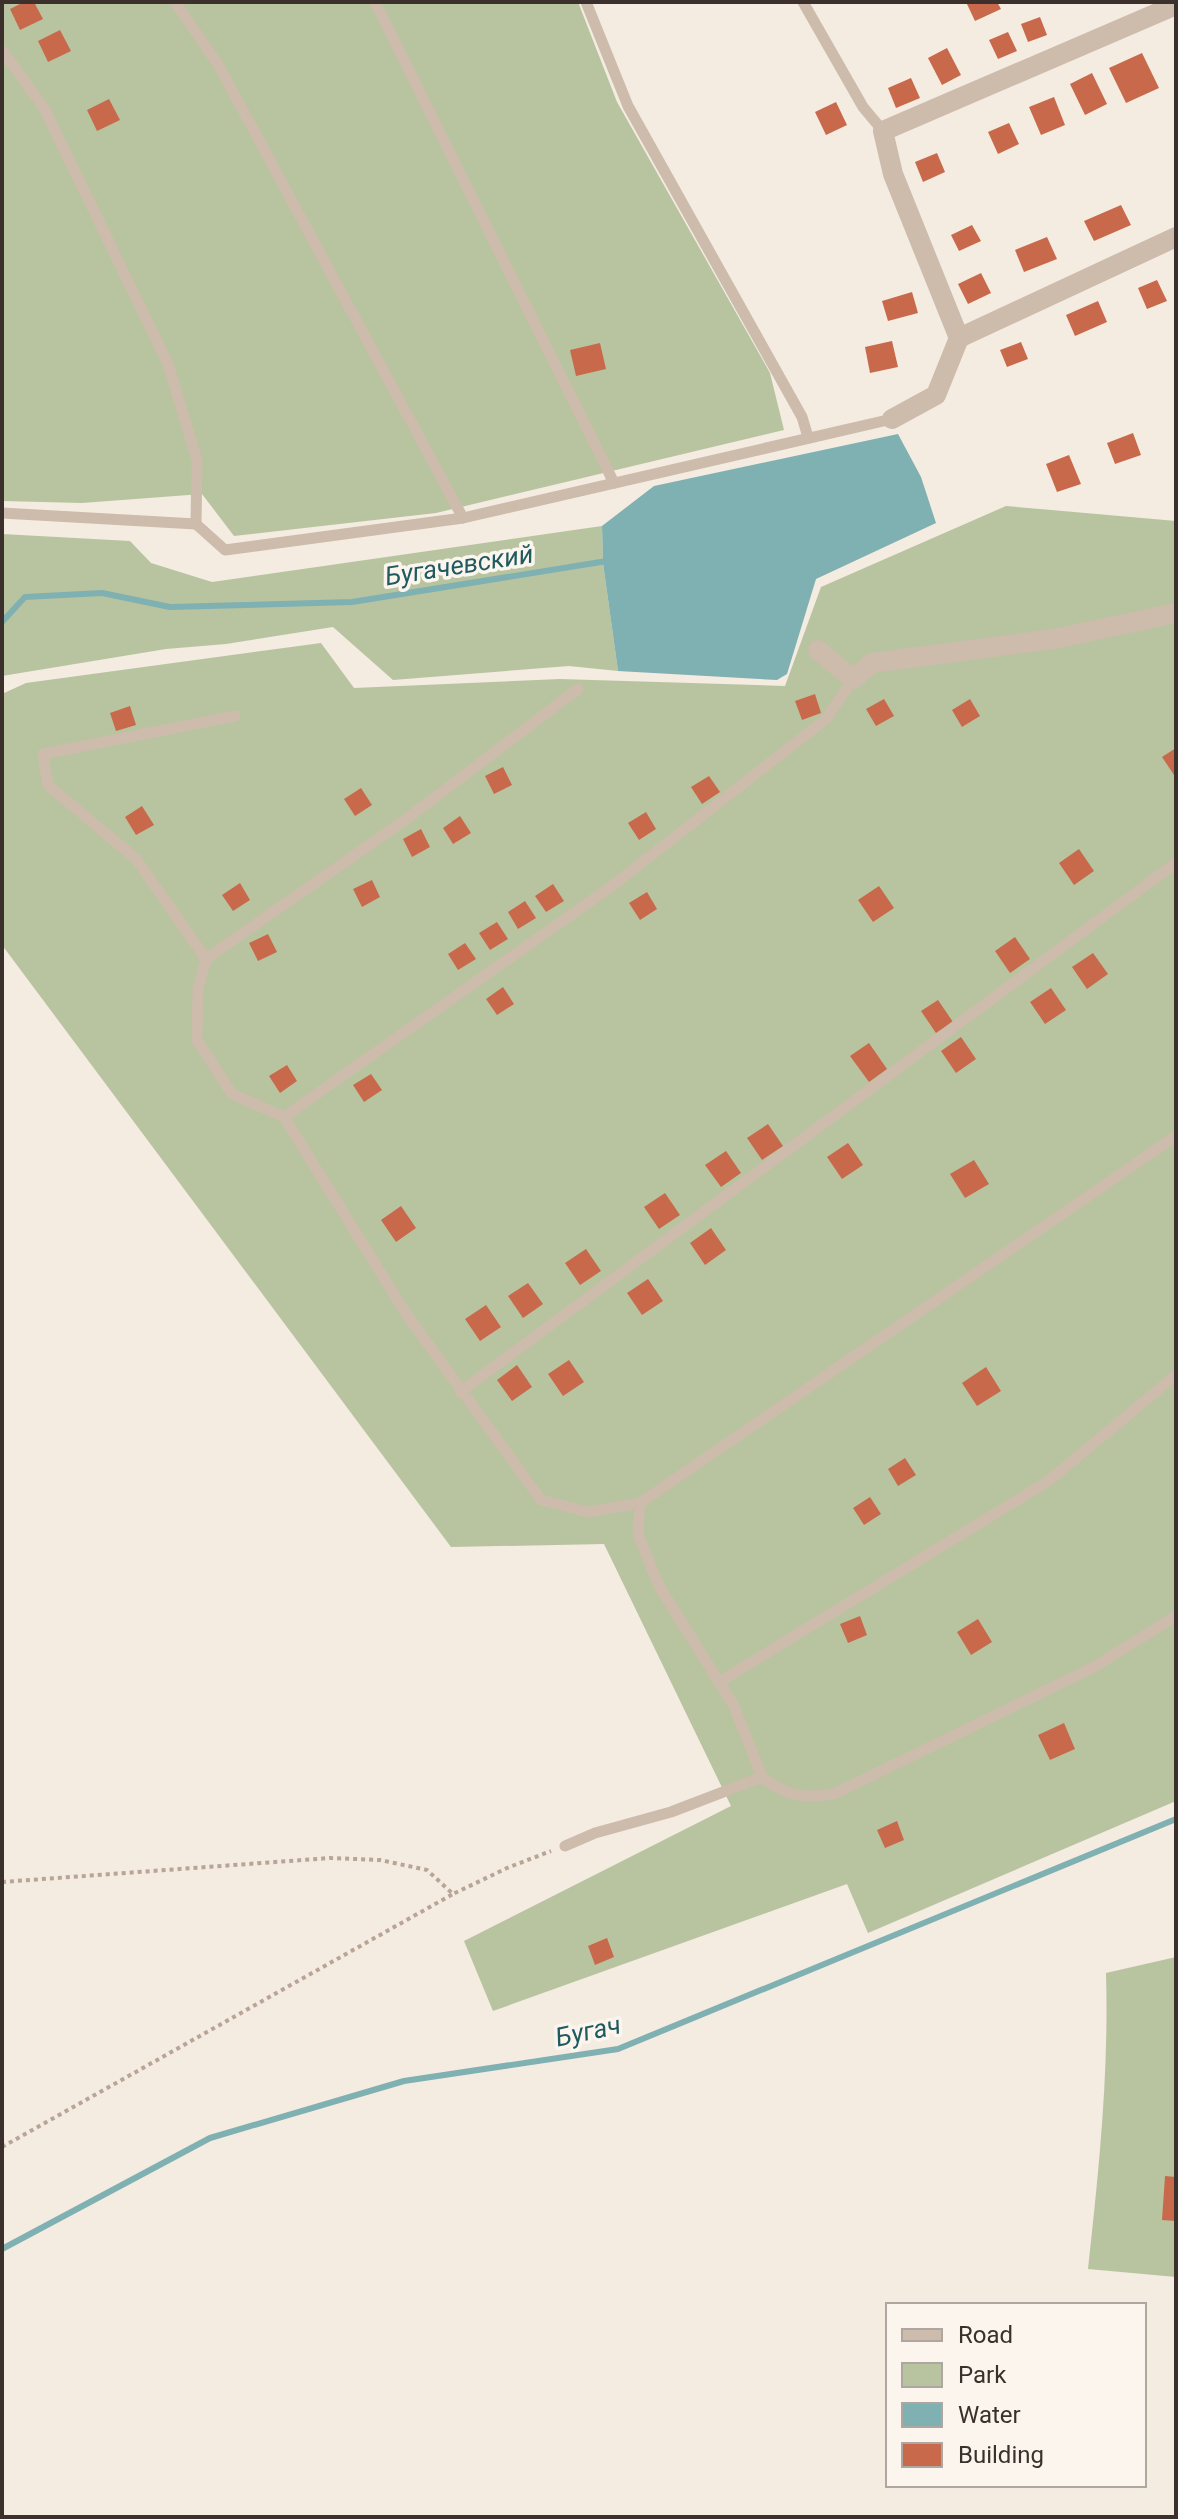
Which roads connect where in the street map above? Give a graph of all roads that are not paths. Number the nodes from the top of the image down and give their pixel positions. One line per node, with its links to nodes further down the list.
1 (175, 2): 14 (lane)
2 (375, 2): 12 (lane)
3 (586, 2): 11 (lane)
4 (803, 2): 7 (lane)
5 (1176, 5): 7 (street)
6 (2, 50): 15 (lane)
7 (883, 131): 9 (street)
8 (1176, 237): 9 (street)
9 (959, 338): 10 (street)
10 (892, 419): 11 (lane)
11 (808, 437): 12 (lane)
12 (614, 483): 14 (lane)
13 (2, 513): 15 (lane)
14 (463, 518): 15 (lane)
15 (196, 524)
16 (1176, 613): 18 (street)
17 (818, 650): 18 (street)
18 (853, 679): 23 (lane)
19 (578, 689): 22 (lane)
20 (235, 716): 22 (lane)
21 (1176, 863): 26 (lane)
22 (206, 959): 23 (lane)
23 (284, 1117): 26 (lane)
24 (1176, 1136): 27 (lane)
25 (1176, 1375): 29 (lane)
26 (460, 1392): 27 (lane)
27 (640, 1503): 29 (lane)
28 (1176, 1616): 30 (lane)
29 (719, 1682): 30 (lane)
30 (762, 1777): 31 (lane)
31 (565, 1846)

